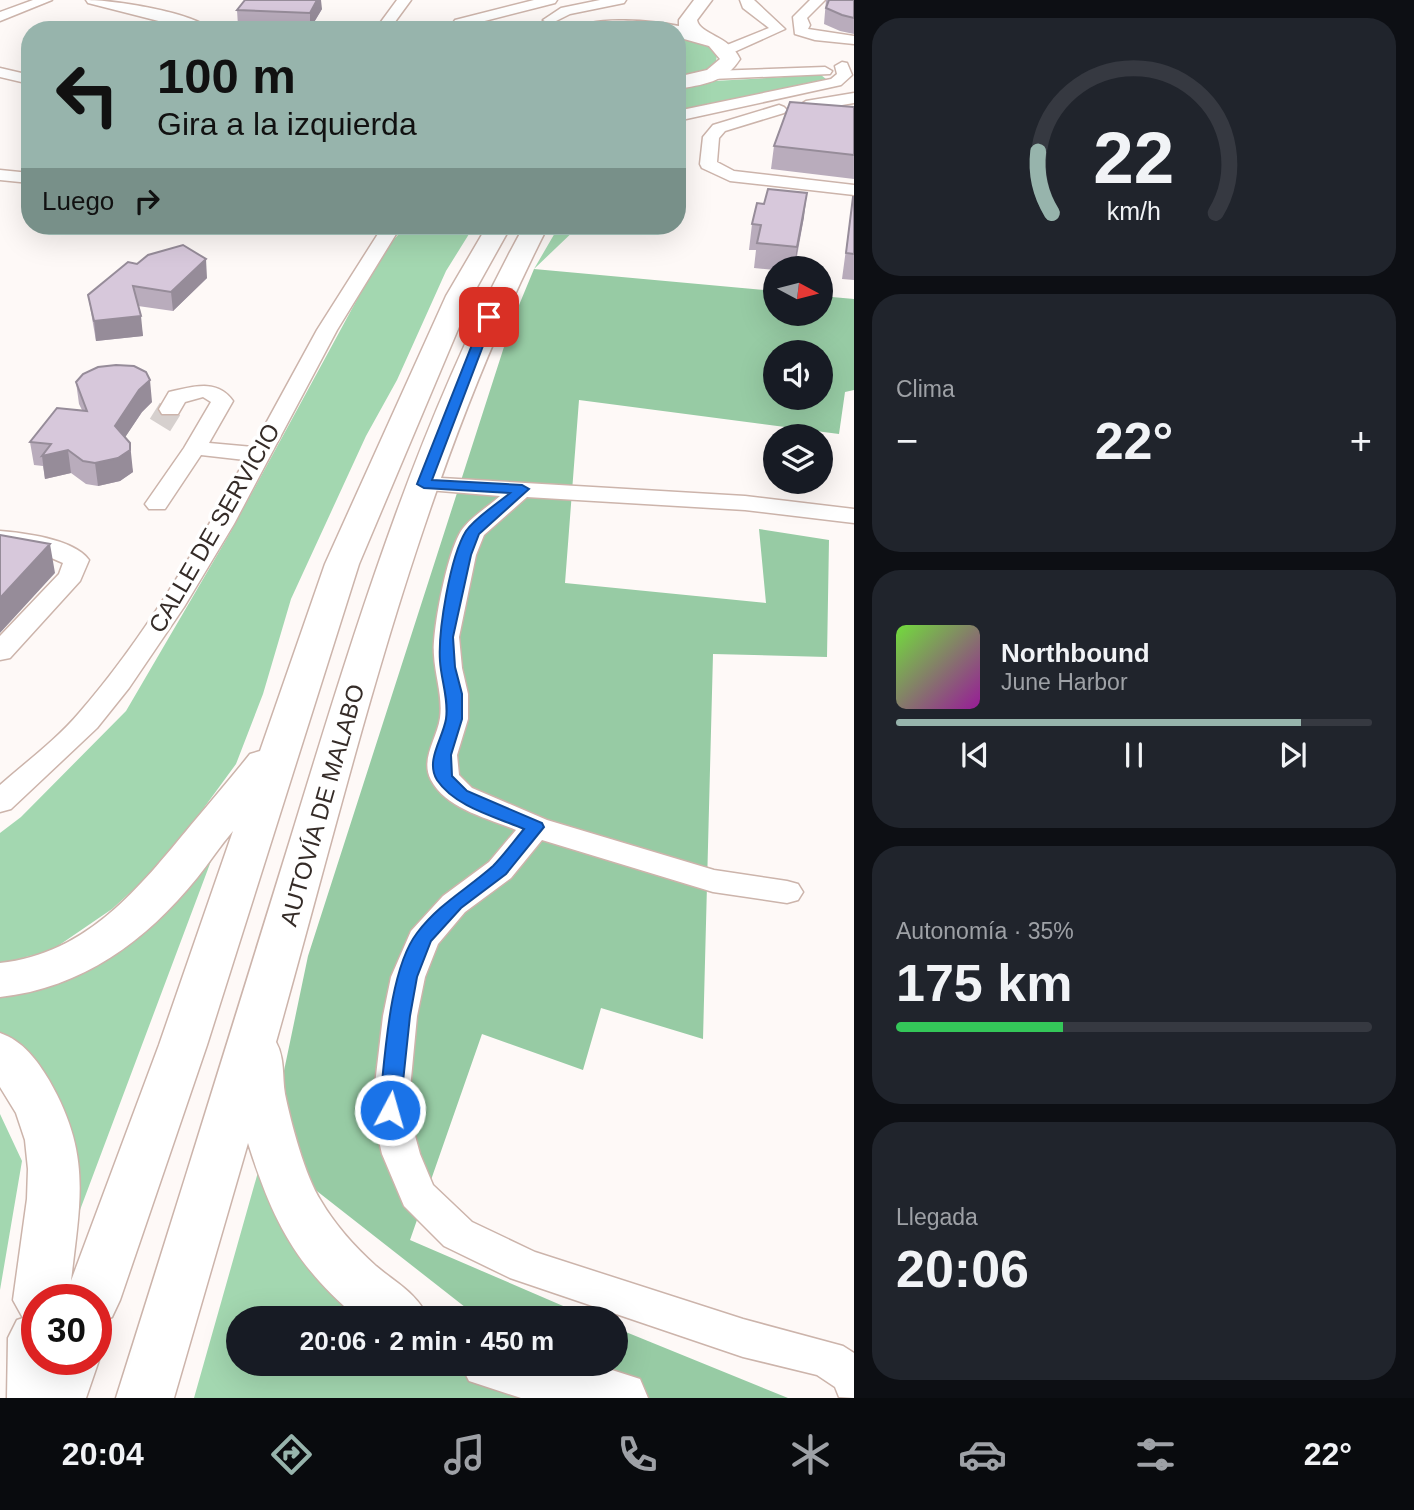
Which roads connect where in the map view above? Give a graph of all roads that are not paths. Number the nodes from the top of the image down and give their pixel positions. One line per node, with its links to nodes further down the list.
1 (45, 0): 10 (street)
2 (93, 0): 11 (street)
3 (404, 0): 12 (street)
4 (550, 0): 13 (street)
5 (619, 0): 14 (street)
6 (704, 0): 17 (highway)
7 (747, 0): 17 (street)
8 (822, 1): 16 (street)
9 (663, 7): 15 (highway)
10 (0, 17)
11 (183, 21)
12 (389, 21)
13 (468, 21)
14 (568, 21)
15 (636, 21)
16 (854, 40)
17 (709, 43): 18 (street); 20 (highway)
18 (848, 68): 20 (street); 24 (street)
19 (0, 72): 21 (street)
20 (712, 75): 22 (highway)
21 (21, 78)
22 (686, 81)
23 (854, 98): 25 (street)
24 (750, 100): 25 (street); 26 (street)
25 (779, 110): 29 (street)
26 (686, 114)
27 (0, 175): 28 (street)
28 (21, 177)
29 (854, 190)
30 (386, 235): 35 (street, CALLE DE SERVICIO)
31 (494, 235): 42 (highway)
32 (531, 235): 36 (highway, AUTOVÍA DE MALABO)
33 (170, 409): 34 (street)
34 (195, 448): 35 (street); 38 (street)
35 (259, 454): 43 (street, CALLE DE SERVICIO)
36 (424, 484): 37 (street); 47 (highway, AUTOVÍA DE MALABO)
37 (522, 489): 39 (street); 44 (street)
38 (157, 504)
39 (854, 516)
40 (0, 538): 41 (street)
41 (0, 652)
42 (285, 733): 46 (highway); 50 (highway)
43 (6, 790)
44 (536, 827): 45 (street); 55 (street)
45 (787, 892)
46 (0, 980)
47 (260, 1014): 51 (highway); 58 (highway, AUTOVÍA DE MALABO)
48 (0, 1052): 49 (highway)
49 (43, 1284)
50 (98, 1284)
51 (384, 1306)
52 (36, 1375): 56 (highway)
53 (65, 1375): 57 (highway)
54 (538, 1376): 59 (highway)
55 (854, 1383)
56 (36, 1398)
57 (57, 1398)
58 (145, 1398)
59 (620, 1398)

